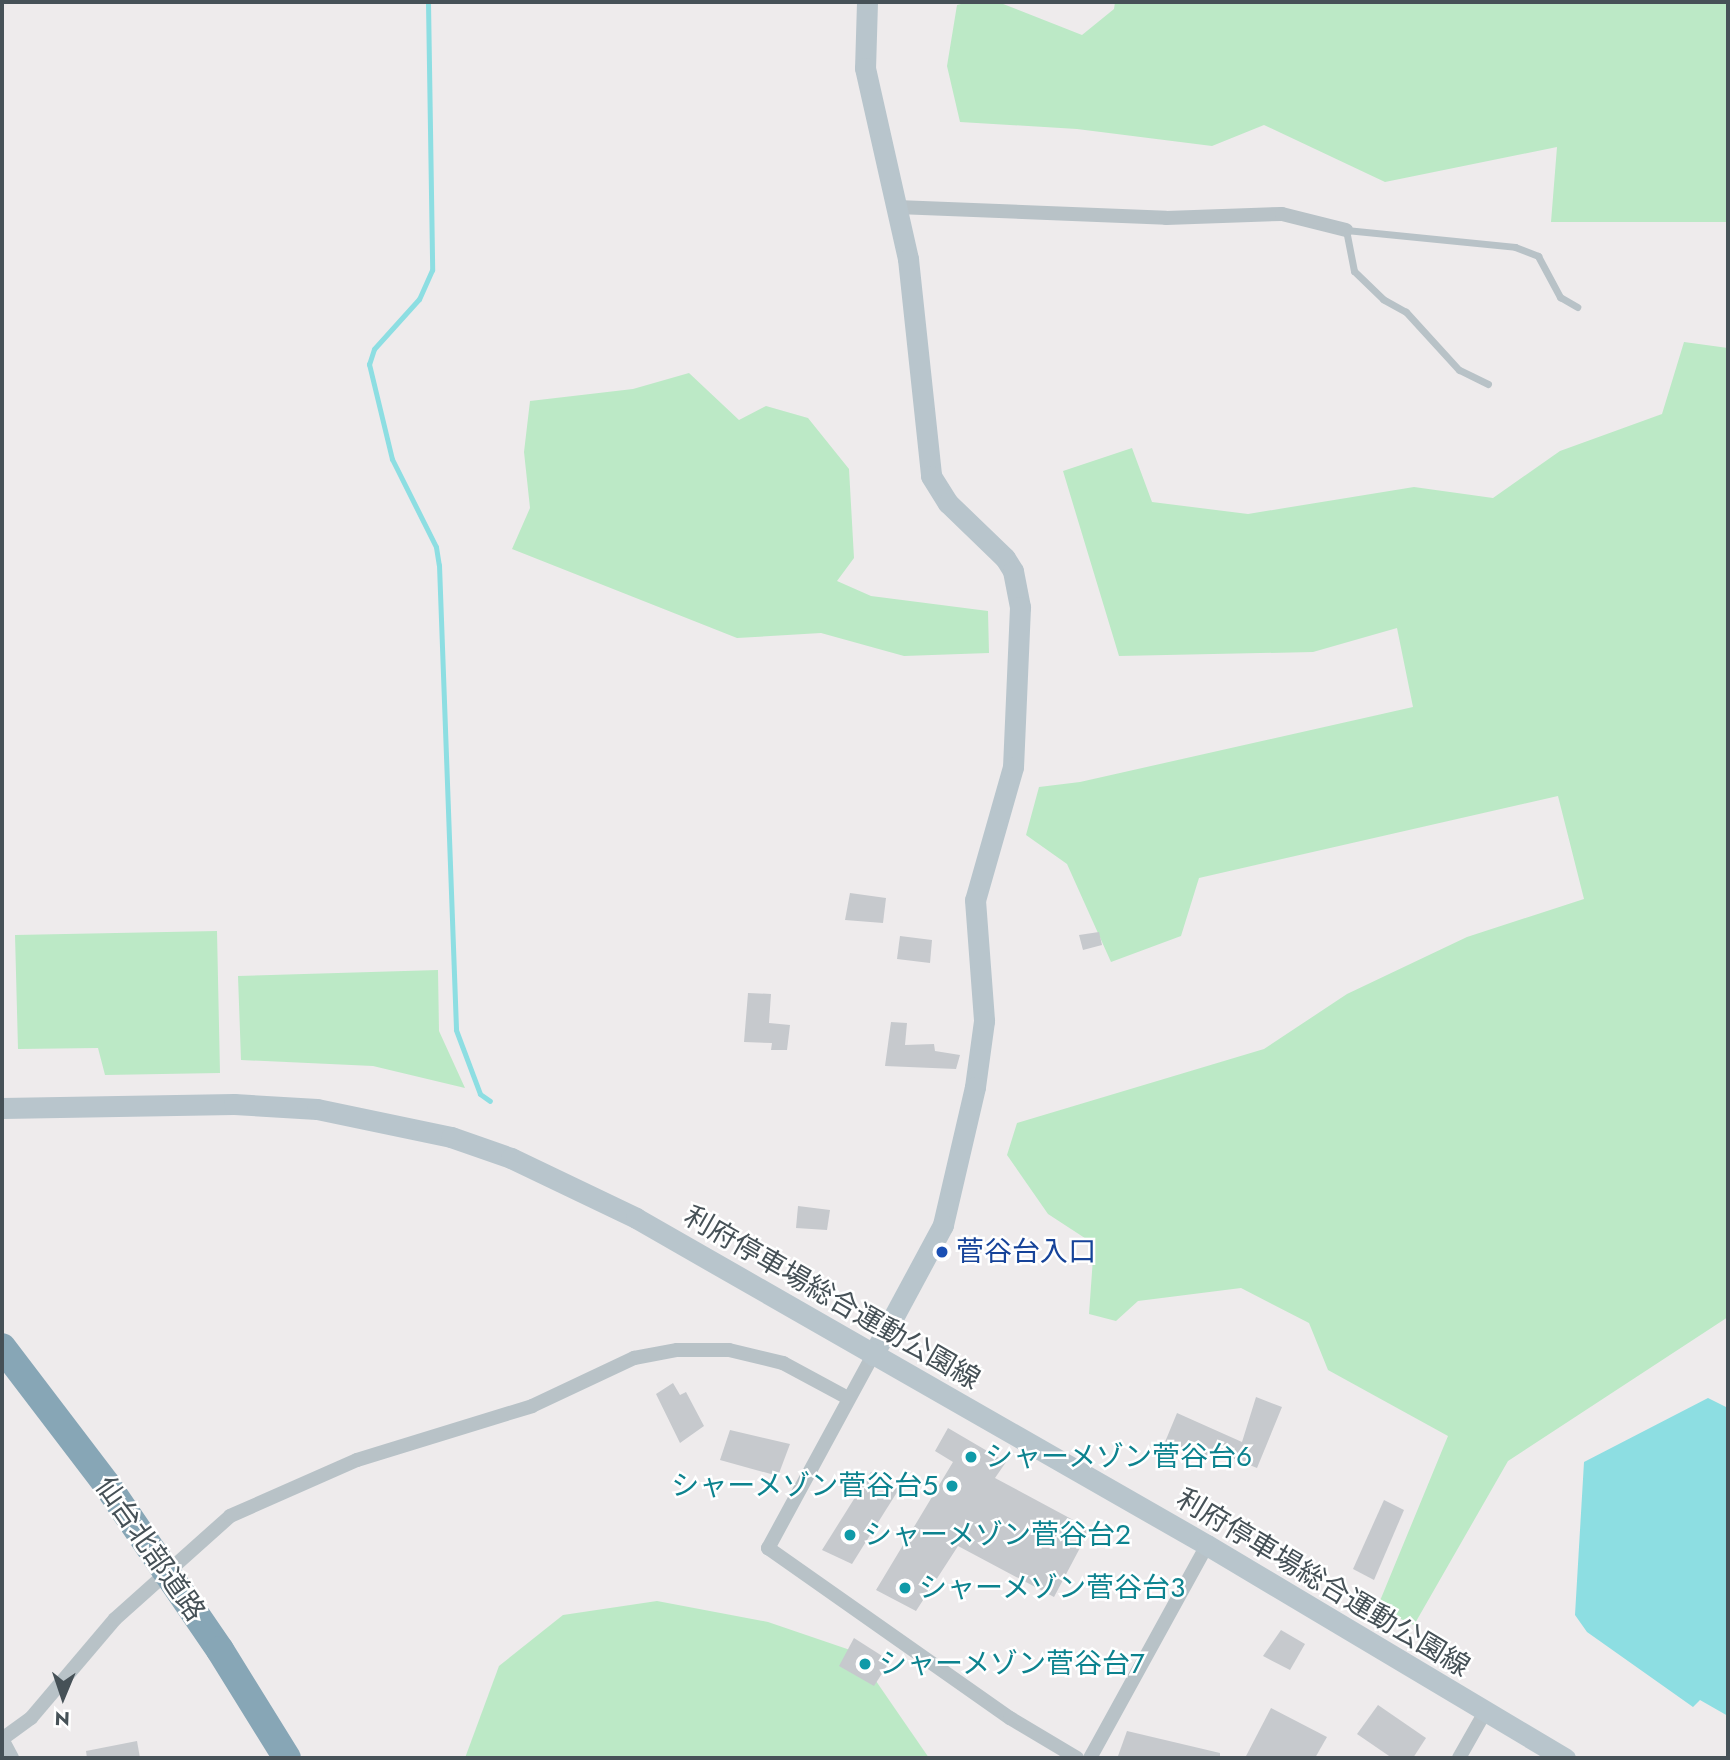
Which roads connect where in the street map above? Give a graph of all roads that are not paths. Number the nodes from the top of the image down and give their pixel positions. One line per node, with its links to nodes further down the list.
1 (867, 2): 2 (main road)
2 (897, 207): 3 (street); 8 (main road)
3 (1346, 230): 4 (lane); 5 (lane)
4 (1577, 307)
5 (1488, 384)
6 (2, 1108): 8 (main road, 利府停車場総合運動公園線)
7 (2, 1347): 14 (highway, 仙台北部道路)
8 (873, 1355): 9 (street); 10 (main road, 利府停車場総合運動公園線)
9 (848, 1398): 12 (street); 15 (street)
10 (1208, 1545): 11 (main road, 利府停車場総合運動公園線); 16 (street)
11 (1485, 1712): 17 (street); 18 (main road, 利府停車場総合運動公園線)
12 (2, 1739): 13 (street)
13 (12, 1758)
14 (287, 1758)
15 (1077, 1758)
16 (1090, 1758)
17 (1459, 1758)
18 (1565, 1758)

